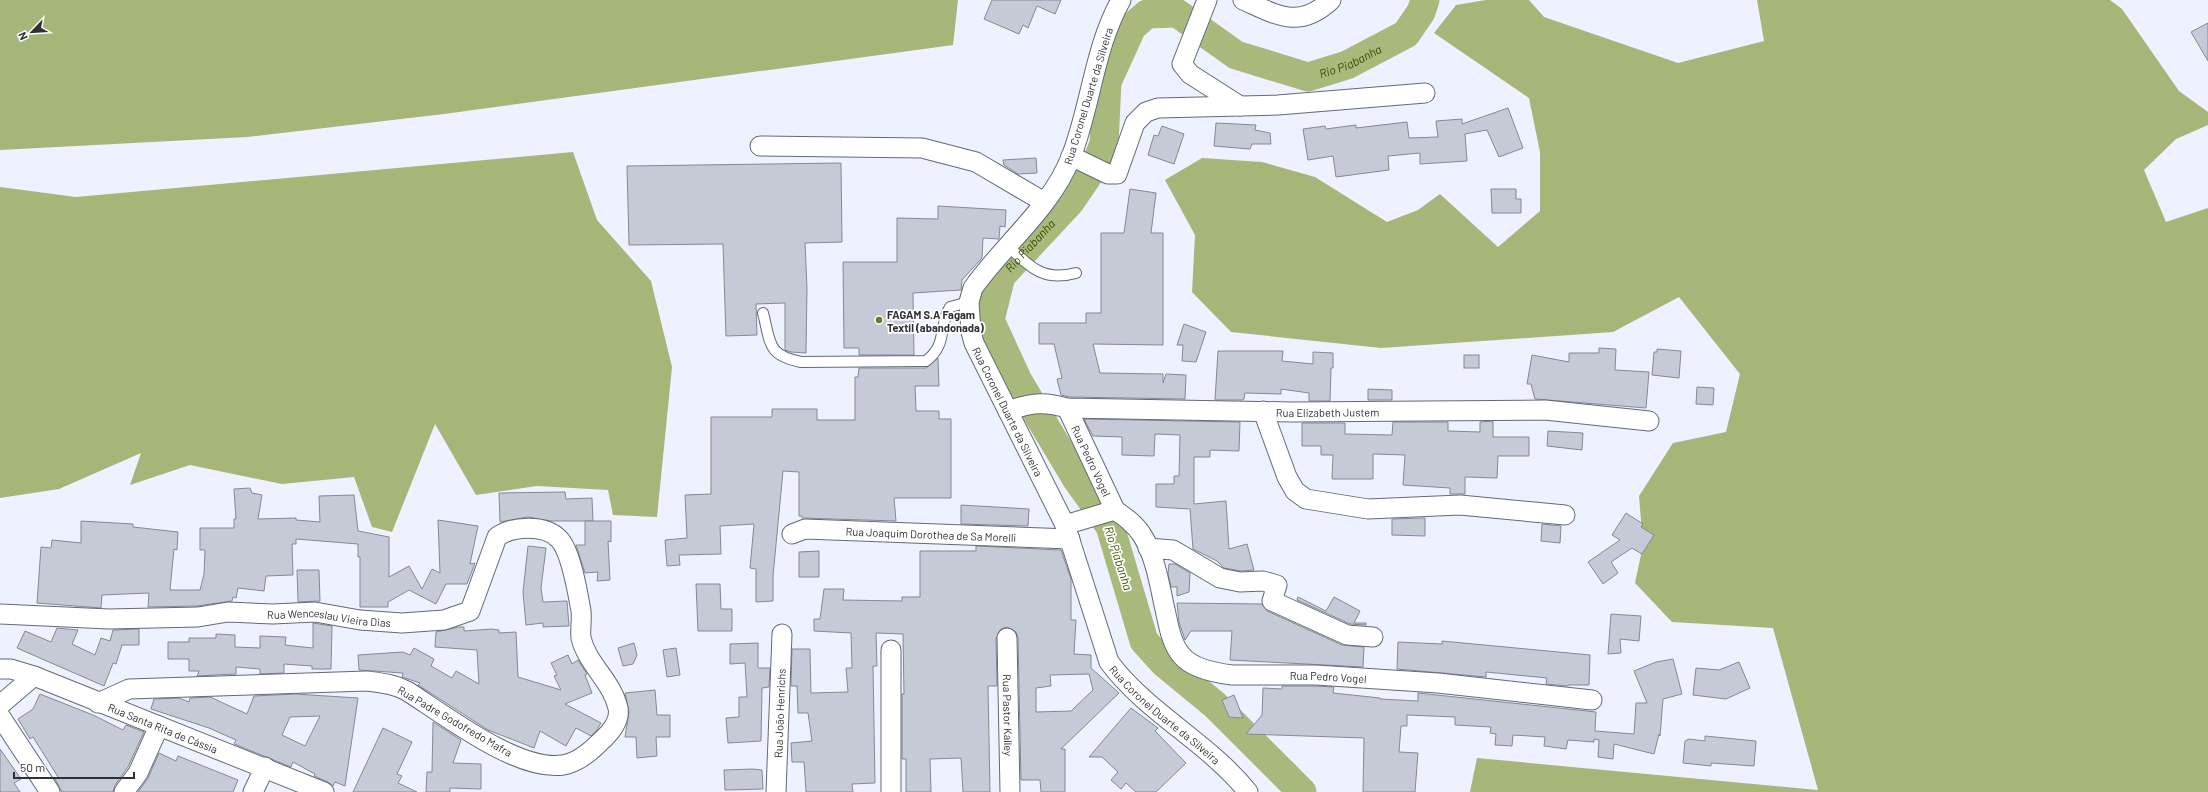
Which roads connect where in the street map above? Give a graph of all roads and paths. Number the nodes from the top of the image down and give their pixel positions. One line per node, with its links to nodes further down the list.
1 (1121, 0): 8 (street, Rua Coronel Duarte da Silveira)
2 (1243, 0): 3 (street)
3 (1331, 0)
4 (1204, 7): 6 (street)
5 (1426, 93): 6 (street)
6 (1240, 106): 8 (street)
7 (760, 146): 9 (street)
8 (1077, 160): 9 (street, Rua Coronel Duarte da Silveira)
9 (1044, 202): 10 (street, Rua Coronel Duarte da Silveira)
10 (1012, 250): 11 (lane); 12 (street, Rua Coronel Duarte da Silveira)
11 (1076, 273)
12 (969, 302): 13 (lane); 14 (street, Rua Coronel Duarte da Silveira)
13 (763, 313)
14 (1015, 408): 15 (street, Rua Elizabeth Justem); 20 (street, Rua Coronel Duarte da Silveira)
15 (1067, 408): 16 (street, Rua Elizabeth Justem); 18 (street, Rua Pedro Vogel)
16 (1262, 411): 17 (street, Rua Elizabeth Justem); 19 (street)
17 (1649, 420)
18 (1111, 511): 20 (street); 22 (street, Rua Pedro Vogel)
19 (1565, 515)
20 (1070, 529): 21 (street, Rua Joaquim Dorothea de Sa Morelli); 37 (street, Rua Coronel Duarte da Silveira)
21 (792, 534)
22 (1148, 548): 26 (street); 31 (street, Rua Pedro Vogel)
23 (573, 577): 24 (street, Rua Wenceslau Vieira Dias); 32 (street, Rua Padre Godofredo Mafra)
24 (0, 614)
25 (782, 634): 42 (street, Rua João Henrichs)
26 (1373, 637)
27 (1007, 638): 44 (street, Rua Pastor Kalley)
28 (891, 650): 43 (street)
29 (0, 669): 30 (street, Rua Santa Rita de Cássia)
30 (34, 676): 32 (street, Rua Santa Rita de Cássia); 33 (street)
31 (1592, 700)
32 (98, 702): 35 (street, Rua Santa Rita de Cássia)
33 (0, 705)
34 (0, 716): 38 (street)
35 (159, 726): 36 (street, Rua Santa Rita de Cássia); 39 (street)
36 (265, 767): 40 (street); 41 (street, Rua Santa Rita de Cássia)
37 (1246, 791)
38 (50, 792)
39 (124, 792)
40 (253, 792)
41 (324, 792)
42 (776, 792)
43 (891, 792)
44 (1010, 792)

